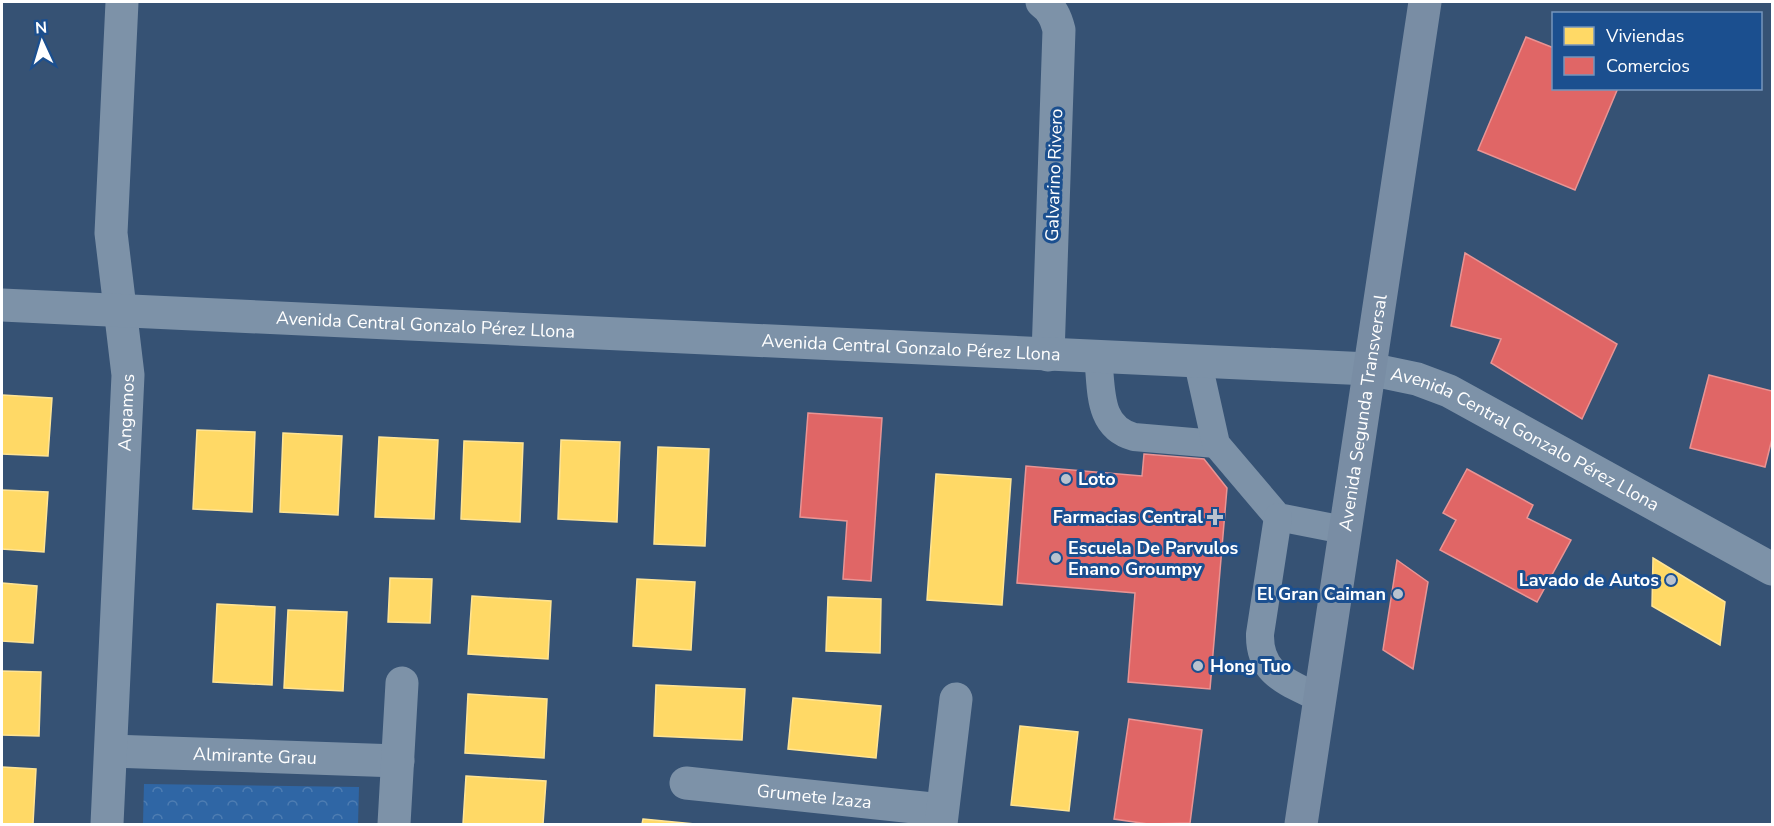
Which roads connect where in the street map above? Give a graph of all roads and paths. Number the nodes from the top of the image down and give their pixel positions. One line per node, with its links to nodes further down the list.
1 (122, 2): 5 (street, Angamos)
2 (1042, 2): 6 (street, Galvarino Rivero)
3 (1425, 2): 9 (main road, Avenida Segunda Transversal)
4 (2, 305): 5 (street, Avenida Central Gonzalo Pérez Llona)
5 (119, 310): 6 (street, Avenida Central Gonzalo Pérez Llona); 17 (street, Angamos)
6 (1048, 355): 7 (street, Avenida Central Gonzalo Pérez Llona)
7 (1098, 357): 8 (street, Avenida Central Gonzalo Pérez Llona); 10 (lane)
8 (1198, 363): 9 (street, Avenida Central Gonzalo Pérez Llona); 10 (lane)
9 (1370, 369): 12 (main road, Avenida Segunda Transversal); 13 (street, Avenida Central Gonzalo Pérez Llona)
10 (1216, 444): 11 (lane)
11 (1278, 517): 12 (lane); 15 (lane)
12 (1344, 530): 15 (main road, Avenida Segunda Transversal)
13 (1773, 569)
14 (402, 683): 18 (street)
15 (1319, 698): 23 (main road, Avenida Segunda Transversal)
16 (956, 699): 20 (street, Grumete Izaza)
17 (111, 751): 18 (street, Almirante Grau); 21 (street, Angamos)
18 (398, 761): 22 (street)
19 (686, 783): 20 (street, Grumete Izaza)
20 (942, 817)
21 (107, 825)
22 (394, 825)
23 (1301, 825)

